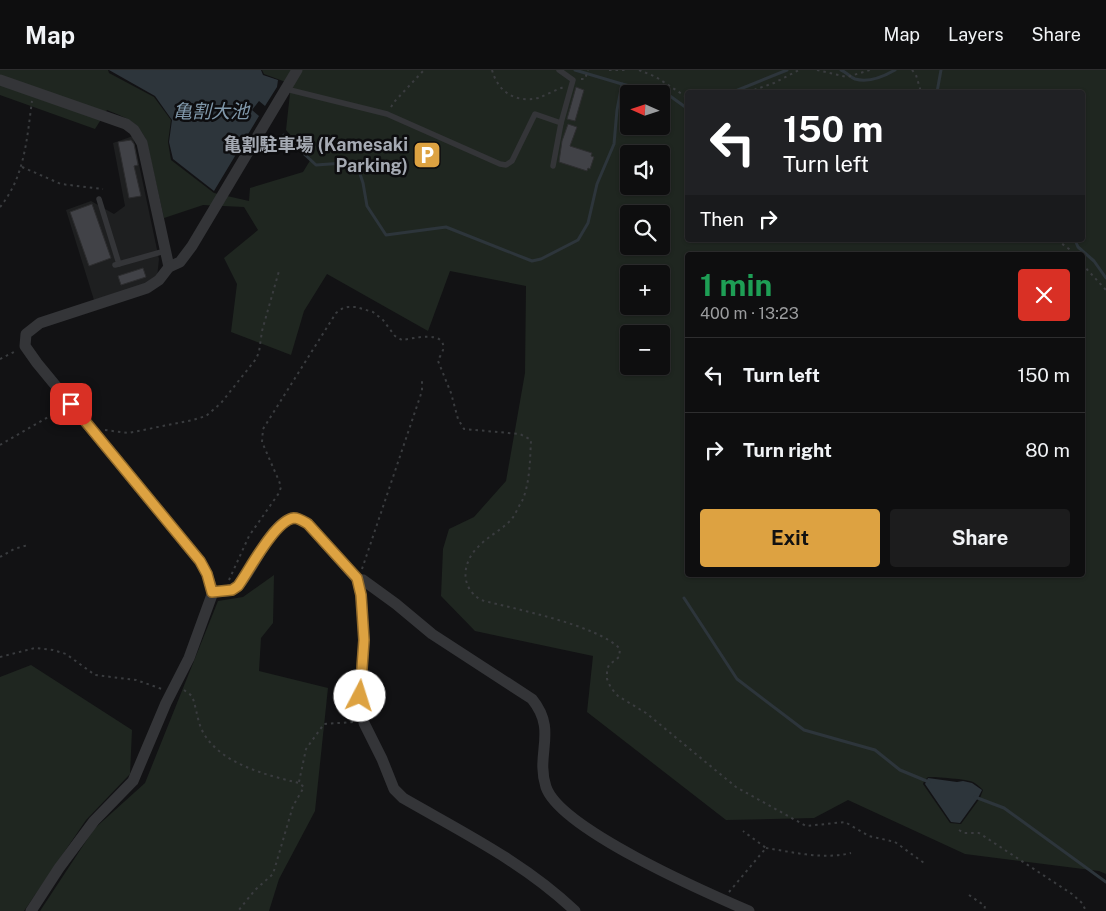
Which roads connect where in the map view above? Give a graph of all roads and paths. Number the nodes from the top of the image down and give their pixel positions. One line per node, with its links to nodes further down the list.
1 (297, 70): 16 (street)
2 (424, 70): 21 (path)
3 (492, 70): 15 (path)
4 (559, 70): 15 (lane)
5 (588, 70): 13 (path)
6 (609, 70): 7 (path)
7 (628, 70)
8 (639, 70): 20 (path)
9 (799, 70): 17 (path)
10 (817, 70): 11 (path)
11 (870, 70)
12 (912, 70): 18 (path)
13 (586, 77)
14 (0, 80): 19 (street)
15 (573, 83): 22 (lane)
16 (286, 89): 21 (lane); 31 (street)
17 (754, 90)
18 (920, 90)
19 (32, 91): 24 (path); 29 (street)
20 (685, 96)
21 (387, 114): 22 (lane)
22 (561, 123): 23 (lane)
23 (553, 166)
24 (21, 167): 25 (path); 27 (path)
25 (103, 189)
26 (99, 199): 29 (lane)
27 (0, 206)
28 (1060, 242): 30 (path)
29 (165, 251): 31 (street)
30 (1072, 252)
31 (169, 267): 35 (street)
32 (1085, 267): 34 (path)
33 (279, 271): 39 (path)
34 (1106, 290)
35 (25, 346): 36 (path); 38 (street)
36 (0, 359)
37 (422, 378): 43 (path)
38 (71, 404): 39 (street); 40 (path)
39 (91, 428): 44 (street)
40 (0, 445)
41 (28, 545): 42 (path)
42 (0, 557)
43 (357, 578): 44 (street); 47 (street); 55 (street)
44 (218, 592): 46 (street); 53 (path)
45 (0, 657): 46 (path)
46 (174, 687): 48 (path); 56 (street)
47 (364, 723): 48 (path); 58 (street)
48 (299, 783): 57 (path)
49 (959, 830): 61 (path)
50 (743, 831): 51 (path)
51 (766, 848): 52 (path); 55 (path)
52 (851, 853)
53 (924, 863)
54 (969, 895): 60 (path)
55 (723, 900): 59 (street)
56 (31, 911)
57 (238, 911)
58 (574, 911)
59 (749, 911)
60 (984, 911)
61 (1086, 911)

